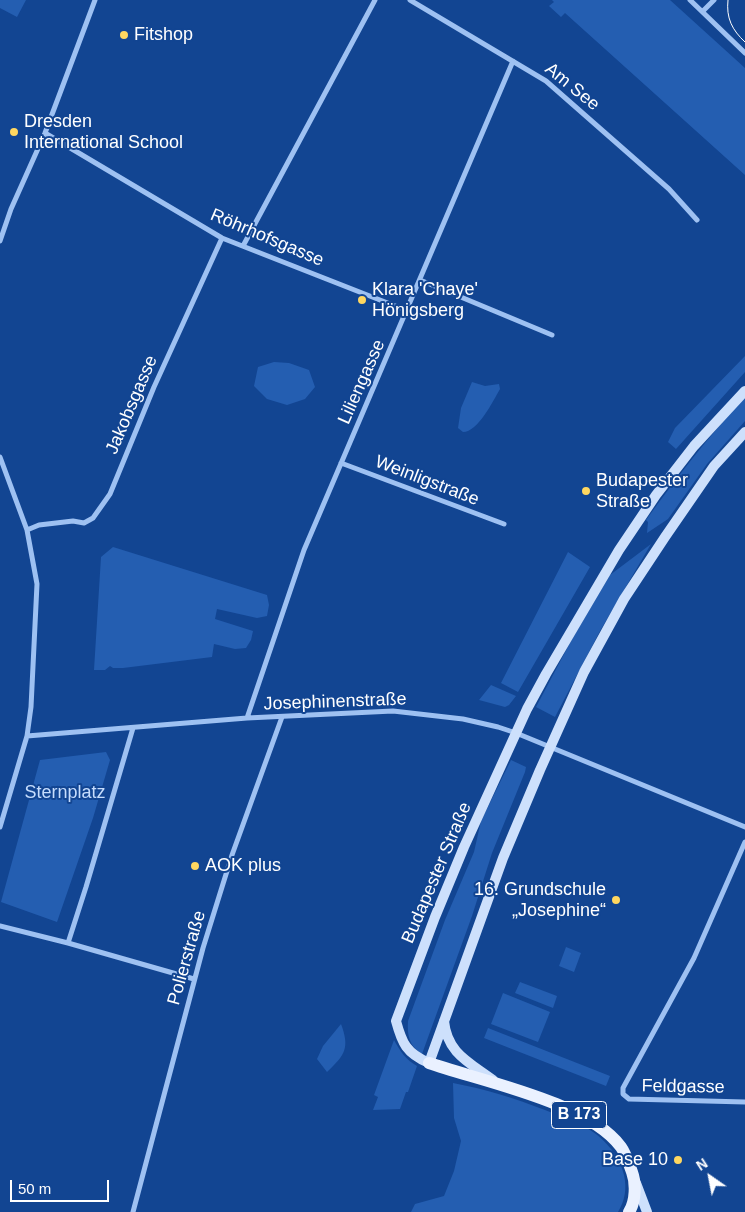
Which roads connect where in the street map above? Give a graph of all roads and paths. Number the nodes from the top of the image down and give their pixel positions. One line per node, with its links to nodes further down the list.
1 (95, 0): 9 (street)
2 (375, 0): 13 (street)
3 (410, 0): 8 (street, Am See)
4 (690, 0): 6 (street)
5 (714, 0): 6 (street)
6 (703, 11): 7 (street)
7 (745, 53)
8 (513, 61): 10 (street, Am See); 14 (street, Liliengasse)
9 (45, 133): 11 (street, Röhrhofsgasse); 12 (street)
10 (697, 220)
11 (222, 238): 13 (street, Röhrhofsgasse); 22 (street, Jakobsgasse)
12 (0, 241)
13 (243, 246): 15 (street, Röhrhofsgasse)
14 (420, 280): 15 (street, Liliengasse); 16 (street)
15 (408, 311): 20 (street, Liliengasse)
16 (552, 335)
17 (745, 391): 26 (main road, Budapester Straße)
18 (745, 432): 28 (main road)
19 (0, 457): 22 (street)
20 (341, 463): 21 (street, Weinligstraße); 24 (street, Liliengasse)
21 (504, 524)
22 (27, 530): 27 (street)
23 (282, 717): 24 (street, Josephinenstraße); 26 (street, Josephinenstraße); 34 (street, Polierstraße)
24 (247, 718): 25 (street, Josephinenstraße)
25 (133, 728): 27 (street, Josephinenstraße); 33 (street)
26 (516, 734): 28 (street, Josephinenstraße); 36 (main road, Budapester Straße)
27 (27, 736): 29 (street)
28 (550, 747): 30 (street, Josephinenstraße); 35 (main road)
29 (0, 827)
30 (745, 827)
31 (745, 842): 38 (street, Feldgasse)
32 (0, 926): 33 (street)
33 (68, 943): 34 (street)
34 (194, 980): 40 (street, Polierstraße)
35 (444, 1018): 36 (main road); 37 (main road)
36 (428, 1063): 37 (main road, B 173)
37 (498, 1084): 39 (main road, B 173)
38 (745, 1102)
39 (634, 1178): 41 (main road, B 173); 42 (main road)
40 (133, 1212)
41 (629, 1212)
42 (647, 1212)

